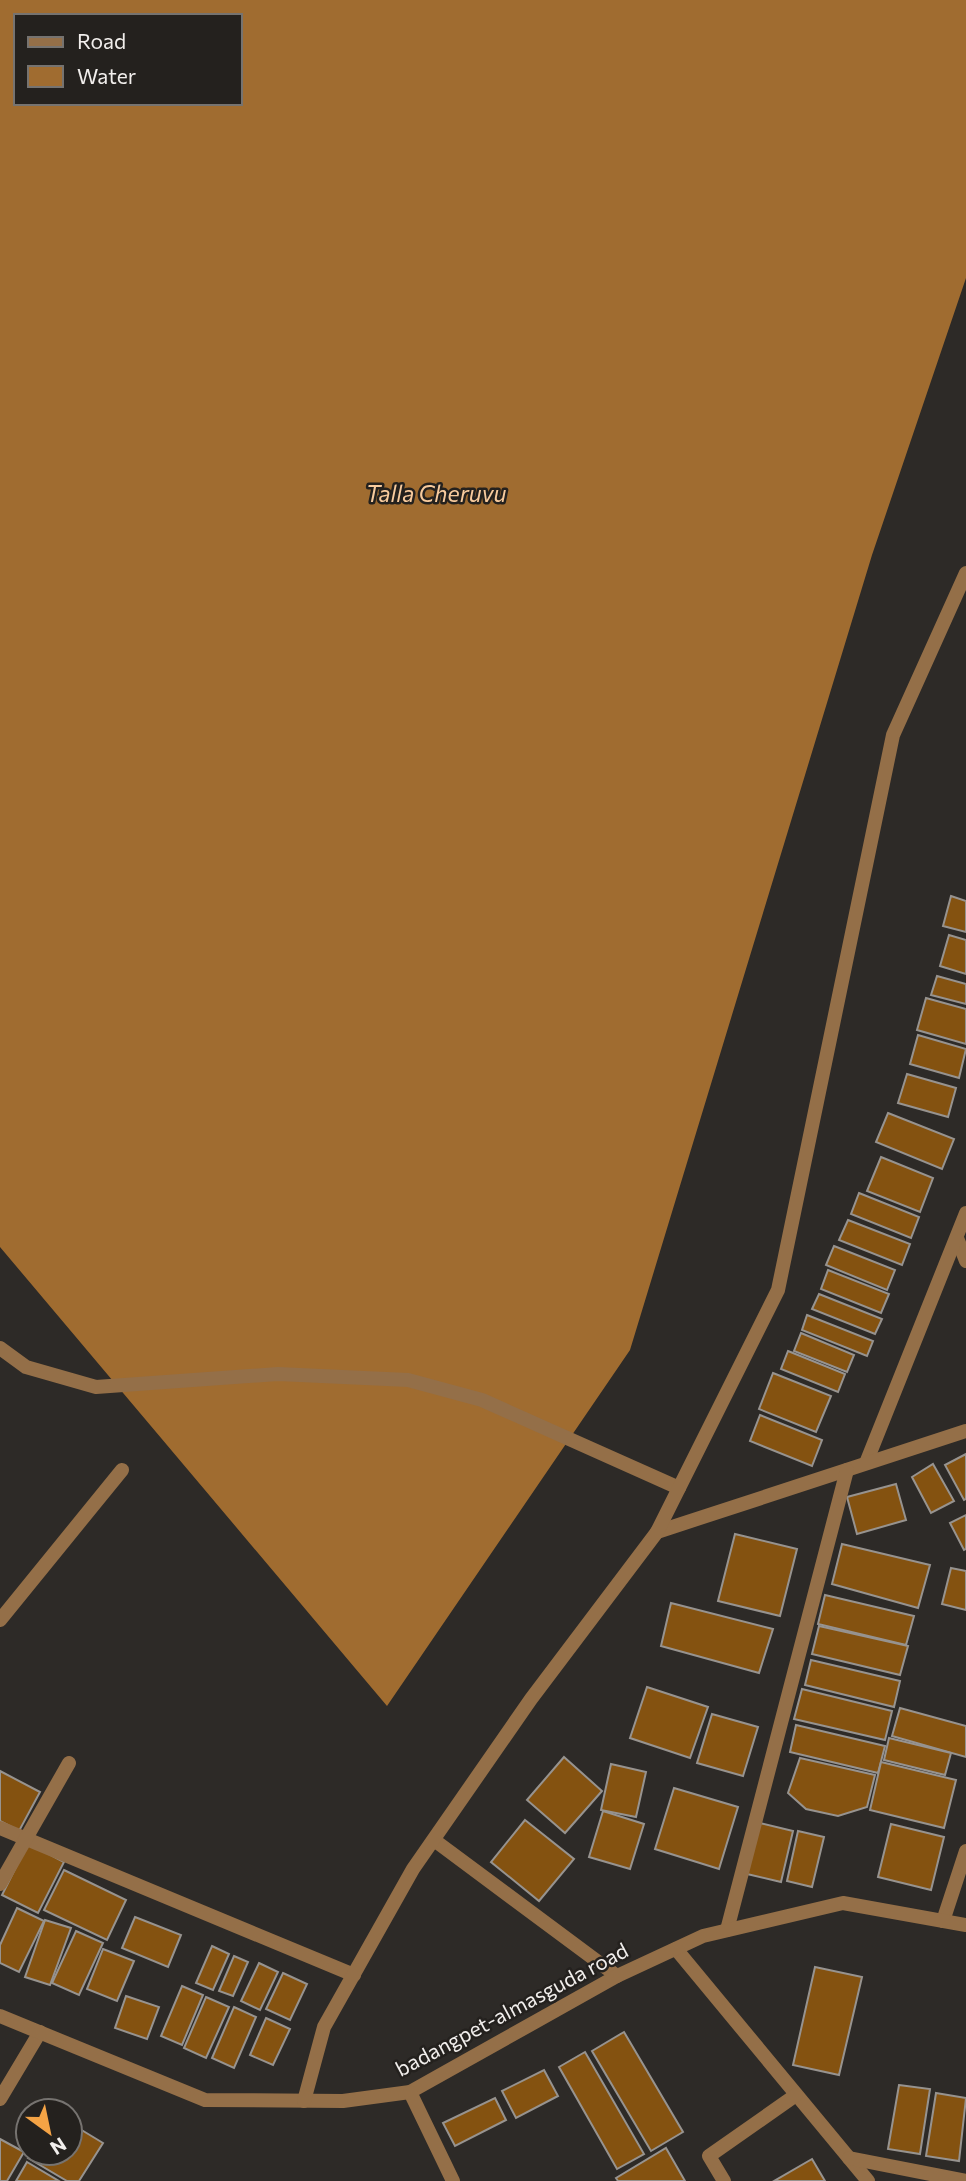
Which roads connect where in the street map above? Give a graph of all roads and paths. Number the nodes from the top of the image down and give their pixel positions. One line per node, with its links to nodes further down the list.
1 (966, 573): 10 (street)
2 (966, 1213): 3 (street)
3 (957, 1238): 4 (street); 7 (street)
4 (966, 1261)
5 (0, 1348): 10 (street)
6 (966, 1431): 7 (street)
7 (866, 1463): 9 (street)
8 (122, 1470): 12 (street)
9 (847, 1470): 11 (street); 21 (street)
10 (679, 1488): 11 (street)
11 (657, 1532): 16 (street)
12 (0, 1620)
13 (69, 1763): 15 (street)
14 (0, 1828): 15 (street)
15 (26, 1837): 18 (street); 23 (street)
16 (434, 1840): 23 (street); 24 (street)
17 (966, 1851): 19 (street)
18 (0, 1884)
19 (943, 1921): 20 (street, badangpet-almasguda road); 21 (street, badangpet-almasguda road)
20 (966, 1925)
21 (727, 1930): 22 (street, badangpet-almasguda road)
22 (676, 1949): 24 (street, badangpet-almasguda road); 28 (street)
23 (354, 1975): 30 (street)
24 (617, 1976): 27 (street, badangpet-almasguda road)
25 (0, 2016): 26 (street, badangpet-almasguda road)
26 (40, 2032): 29 (street); 30 (street, badangpet-almasguda road)
27 (410, 2092): 30 (street, badangpet-almasguda road); 32 (street)
28 (796, 2095): 31 (street); 33 (street)
29 (0, 2099)
30 (304, 2101)
31 (849, 2158): 34 (street); 35 (street)
32 (453, 2181)
33 (724, 2181)
34 (868, 2181)
35 (966, 2181)

